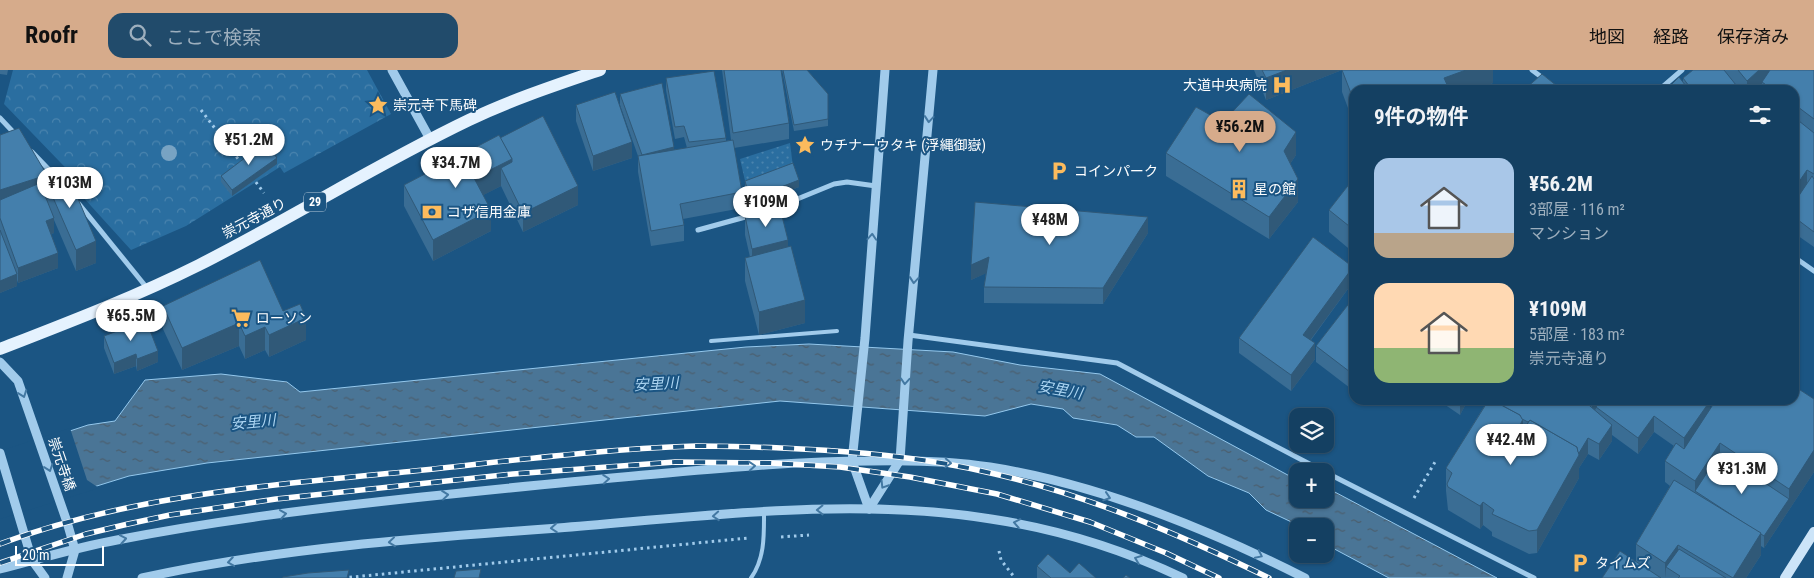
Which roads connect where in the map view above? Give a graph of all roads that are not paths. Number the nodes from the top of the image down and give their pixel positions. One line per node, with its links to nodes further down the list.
1 (392, 70): 11 (street)
2 (600, 70): 11 (main road, 崇元寺通り / 29)
3 (885, 70): 14 (street)
4 (933, 70): 21 (street, one-way to 21)
5 (1532, 70): 7 (street)
6 (1682, 70): 8 (street)
7 (1552, 85)
8 (1665, 85)
9 (0, 118): 10 (street)
10 (20, 139)
11 (430, 140): 19 (main road, 崇元寺通り / 29)
12 (26, 146): 13 (street)
13 (58, 180)
14 (876, 186): 16 (street); 27 (street, one-way to 14)
15 (76, 201): 19 (street)
16 (698, 230)
17 (1799, 260): 18 (street)
18 (1814, 271)
19 (148, 289): 23 (main road, 崇元寺通り / 29)
20 (836, 331): 22 (lane)
21 (909, 338): 26 (street, one-way to 26); 28 (street)
22 (711, 341)
23 (0, 349)
24 (0, 362): 33 (street, 崇元寺橋, one-way to 33)
25 (0, 453): 34 (street)
26 (900, 460): 27 (street); 30 (street, one-way to 30); 41 (street, one-way to 41)
27 (852, 461): 30 (street); 33 (street, one-way to 27)
28 (1307, 463)
29 (1334, 477): 42 (street)
30 (869, 509): 31 (street, one-way to 31); 40 (street, one-way to 30)
31 (764, 512): 38 (street, one-way to 38); 39 (lane)
32 (1814, 532): 43 (main road)
33 (75, 550): 34 (street); 37 (street)
34 (32, 560): 35 (street); 36 (street)
35 (0, 569)
36 (45, 578)
37 (67, 578)
38 (142, 578)
39 (751, 578)
40 (1183, 578)
41 (1306, 578)
42 (1534, 578)
43 (1784, 578)

